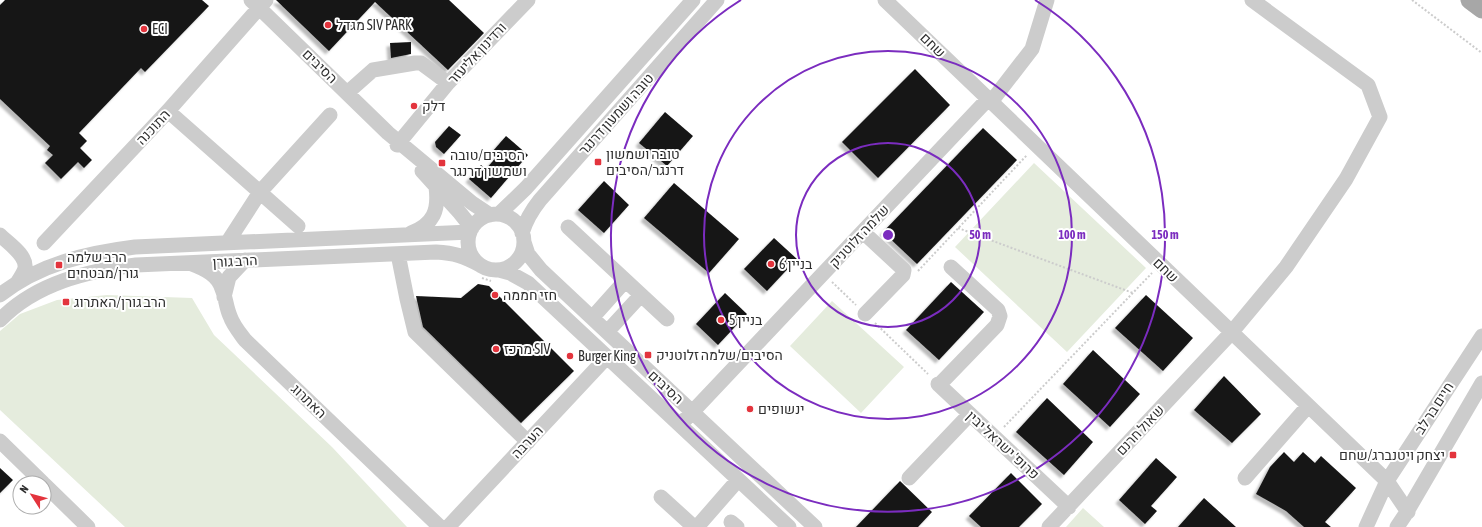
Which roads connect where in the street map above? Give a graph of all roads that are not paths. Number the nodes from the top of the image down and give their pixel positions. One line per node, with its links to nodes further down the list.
1 (528, 0): 10 (street, ורדינון אליעזר)
2 (693, 0): 18 (street, טובה ושמעון דרנגר)
3 (718, 0): 25 (street, טובה ושמעון דרנגר)
4 (885, 0): 12 (street, שחם)
5 (1047, 0): 12 (street, שלמה זלוטניק)
6 (1252, 0): 44 (street, שאול חרנם)
7 (1470, 0): 9 (main road)
8 (259, 3): 11 (street, הסיבים); 13 (street, התוכנה)
9 (1482, 9)
10 (448, 83): 11 (street); 15 (street, ורדינון אליעזר)
11 (347, 93): 15 (street, הסיבים)
12 (990, 100): 22 (street, שלמה זלוטניק); 44 (street, שחם)
13 (168, 111): 17 (street); 26 (street, התוכנה)
14 (330, 115): 17 (street)
15 (395, 140): 16 (street, הסיבים); 18 (street, הסיבים)
16 (436, 187): 21 (street, הסיבים); 24 (street)
17 (260, 192): 19 (street); 27 (street)
18 (494, 214): 21 (street); 25 (street)
19 (298, 226)
20 (568, 227): 34 (street)
21 (471, 230): 24 (street, הרב גורן); 32 (street)
22 (863, 232): 39 (street); 49 (street, שלמה זלוטניק)
23 (0, 235): 35 (street)
24 (406, 235): 27 (street, הרב גורן)
25 (523, 237): 33 (street); 40 (street, הסיבים)
26 (44, 243)
27 (227, 243): 35 (street, הרב גורן)
28 (398, 254): 29 (street, הרב גורן); 32 (street, הרב גורן); 53 (street)
29 (245, 260): 30 (street, הרב גורן); 38 (street)
30 (189, 263): 38 (street, האתרוג); 42 (street, הרב גורן)
31 (951, 267): 50 (street, פרופ' ישראל יבין)
32 (479, 271): 33 (street)
33 (498, 276): 46 (street, הסיבים)
34 (625, 281): 37 (street); 40 (street)
35 (17, 283): 36 (street, הרב גורן)
36 (0, 295)
37 (641, 295): 41 (street); 43 (street)
38 (224, 297): 64 (street, האתרוג)
39 (865, 314)
40 (592, 318): 43 (street, הסיבים)
41 (667, 319)
42 (0, 320)
43 (607, 332): 49 (street, הסיבים)
44 (1231, 333): 48 (street, שחם); 61 (street, שאול חרנם)
45 (1482, 336): 58 (street, חיים בר לב)
46 (607, 357): 51 (street, הסיבים); 53 (street, הערבה)
47 (1482, 383): 62 (street, חיים בר לב)
48 (1308, 406): 56 (street); 58 (street, שחם)
49 (693, 412): 51 (street, שלמה זלוטניק); 68 (street, הסיבים)
50 (970, 414): 55 (street); 61 (street, פרופ' ישראל יבין)
51 (680, 425): 57 (street, הסיבים)
52 (0, 441): 54 (street)
53 (528, 442): 65 (street, הערבה)
54 (36, 475)
55 (909, 478)
56 (1245, 478)
57 (738, 480): 66 (street); 67 (street, הסיבים)
58 (1387, 481): 62 (street, שחם); 70 (street, חיים בר לב)
59 (52, 491): 63 (street)
60 (661, 497): 66 (street)
61 (1069, 506): 69 (street, שאול חרנם)
62 (1403, 518)
63 (88, 527)
64 (440, 527)
65 (448, 527)
66 (695, 527)
67 (789, 527)
68 (815, 527)
69 (1050, 527)
70 (1366, 527)

